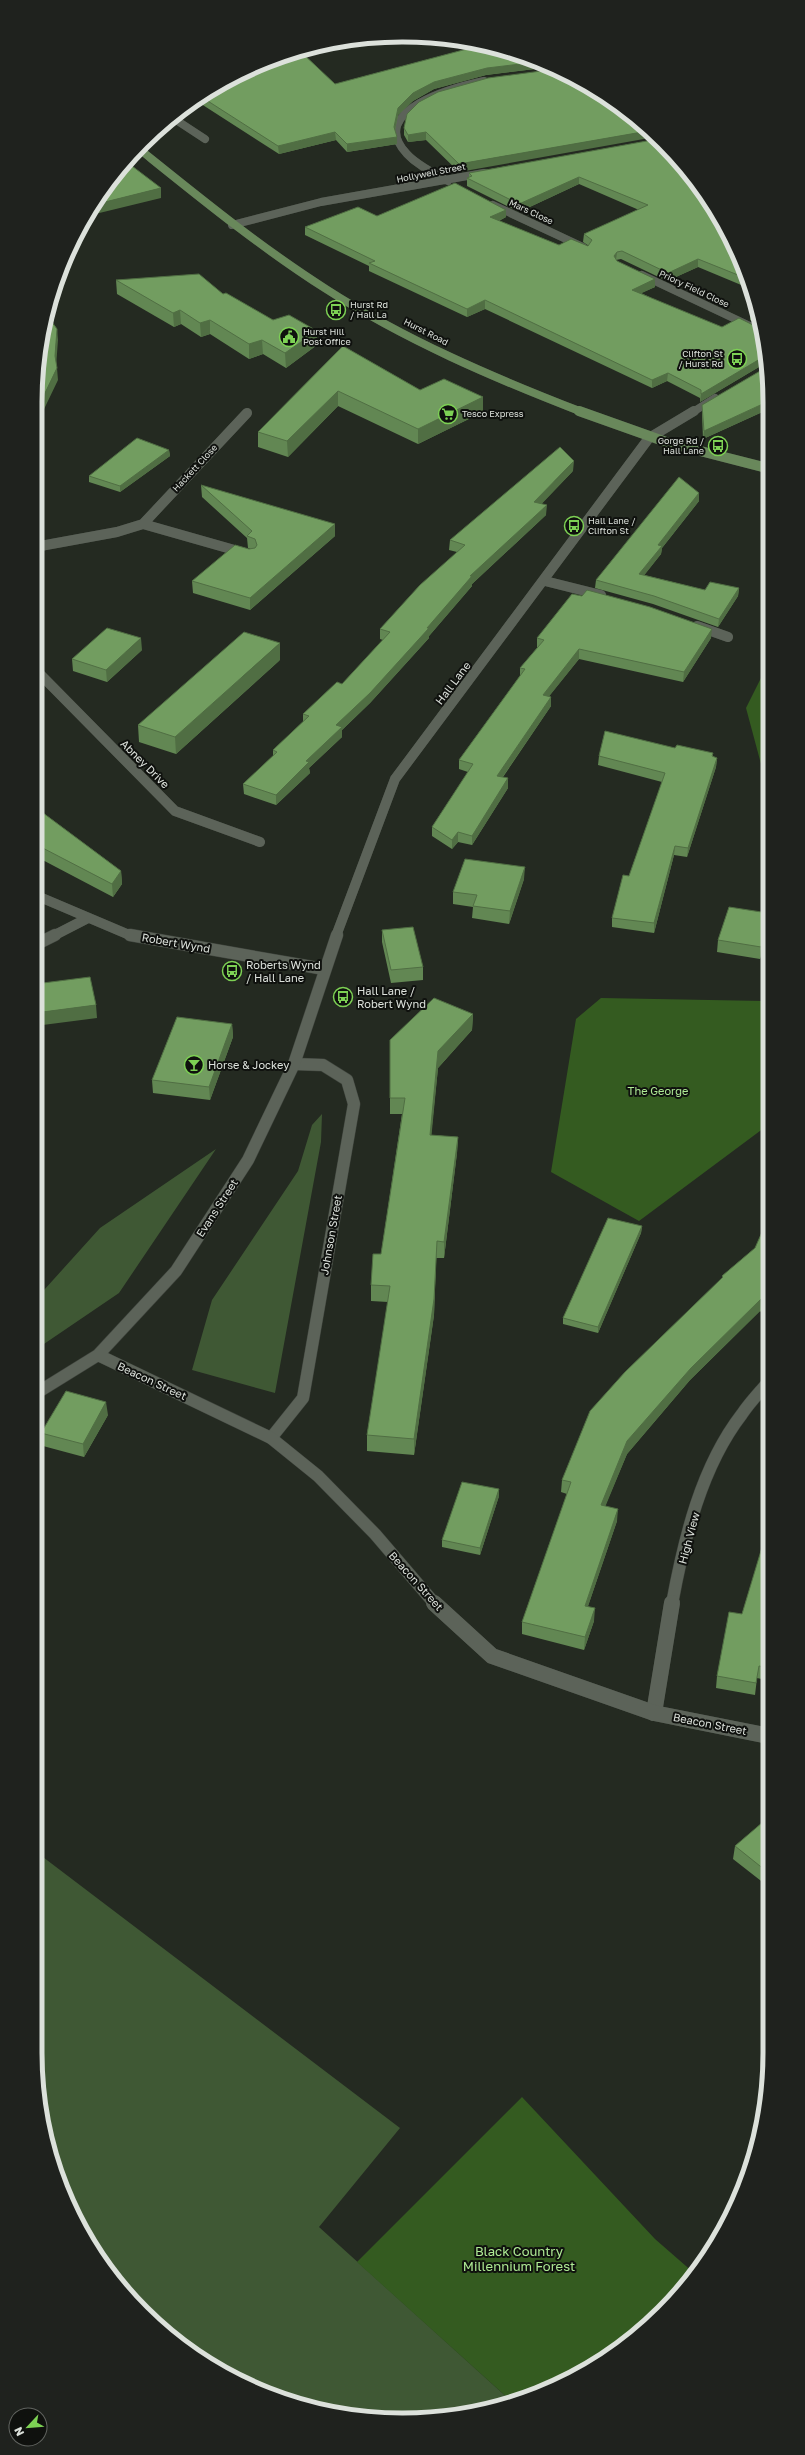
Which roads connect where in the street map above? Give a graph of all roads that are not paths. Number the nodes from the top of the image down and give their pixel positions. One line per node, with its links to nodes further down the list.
1 (490, 80): 6 (street)
2 (177, 121): 3 (street)
3 (205, 139)
4 (143, 153): 9 (main road, Hurst Road)
5 (492, 171): 6 (street, Hollywell Street)
6 (446, 180): 7 (street); 9 (street, Hollywell Street)
7 (459, 187)
8 (486, 202): 10 (street, Mars Close)
9 (232, 225): 15 (main road, Hurst Road)
10 (588, 249)
11 (634, 271): 12 (street, Priory Field Close)
12 (755, 329)
13 (721, 395): 15 (street)
14 (247, 413): 17 (street, Hackett Close)
15 (649, 438): 16 (main road, Hurst Road); 20 (street, Hall Lane)
16 (763, 467)
17 (143, 524): 18 (street, Hackett Close); 19 (street)
18 (42, 546)
19 (251, 555)
20 (545, 581): 21 (street); 29 (street, Hall Lane)
21 (614, 599)
22 (686, 622): 23 (street)
23 (728, 637)
24 (42, 676): 25 (street, Abney Drive)
25 (260, 842)
26 (42, 898): 27 (street, Robert Wynd)
27 (88, 918): 28 (street); 29 (street, Robert Wynd)
28 (42, 941)
29 (324, 969): 30 (street, Evans Street)
30 (294, 1064): 31 (street, Evans Street); 34 (street, Johnson Street)
31 (98, 1355): 33 (street, Evans Street); 34 (street, Beacon Street)
32 (763, 1387): 35 (street, High View)
33 (42, 1390)
34 (271, 1438): 35 (street, Beacon Street)
35 (654, 1713): 36 (street, Beacon Street)
36 (763, 1735)

